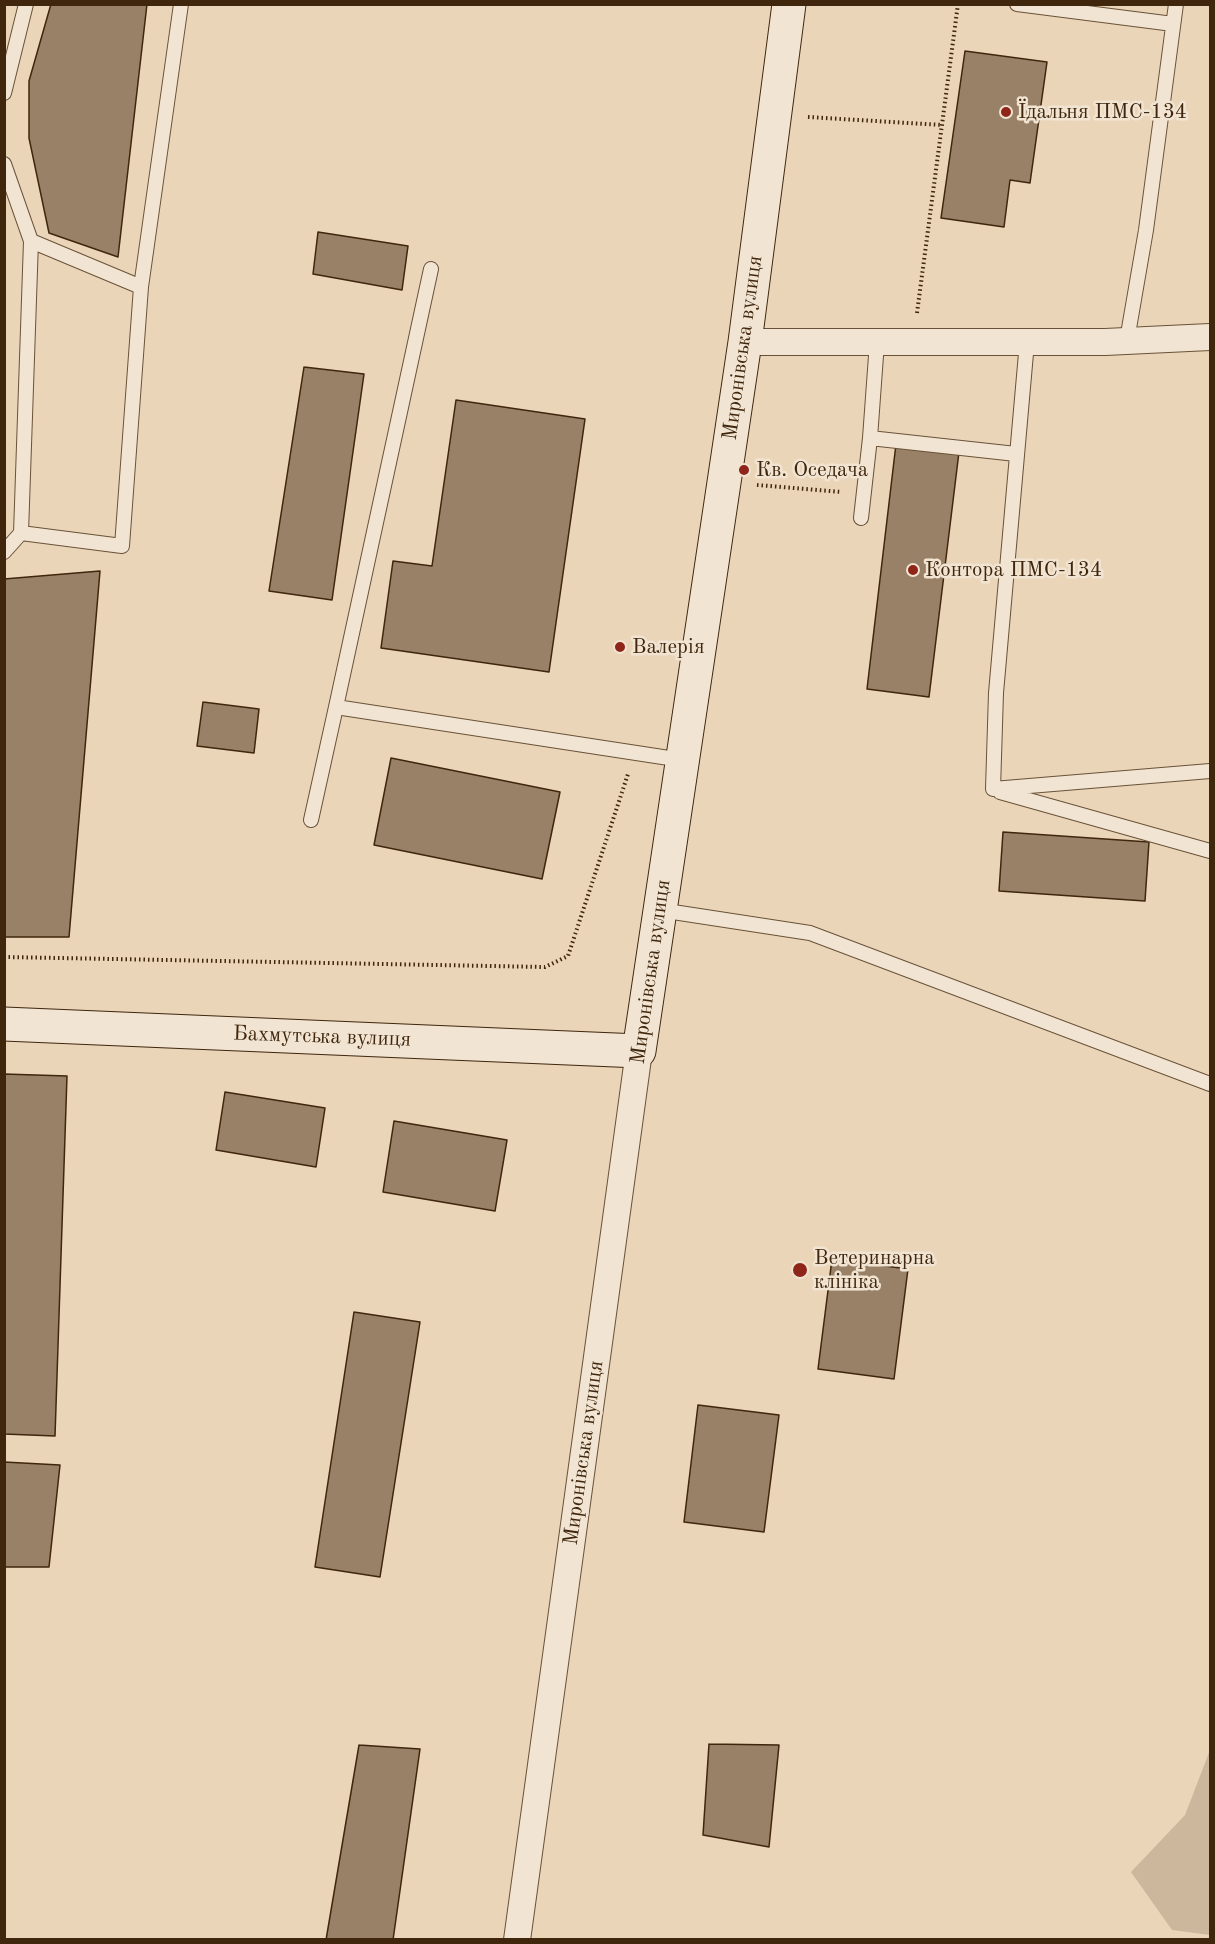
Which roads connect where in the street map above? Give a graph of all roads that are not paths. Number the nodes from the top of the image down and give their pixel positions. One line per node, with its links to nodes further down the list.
1 (26, 4): 7 (lane)
2 (181, 4): 11 (lane)
3 (789, 4): 14 (street, Миронівська вулиця)
4 (1017, 4): 6 (lane)
5 (1176, 4): 6 (lane)
6 (1173, 24): 13 (lane)
7 (4, 93)
8 (4, 164): 9 (lane)
9 (32, 241): 11 (lane); 20 (lane)
10 (431, 269): 22 (lane)
11 (141, 287): 20 (lane)
12 (1210, 337): 13 (street)
13 (1127, 340): 16 (street)
14 (745, 342): 15 (street); 23 (street, Миронівська вулиця)
15 (877, 342): 16 (street); 17 (lane)
16 (1027, 342): 18 (lane)
17 (870, 438): 18 (lane); 19 (lane)
18 (1016, 454): 25 (lane)
19 (861, 518)
20 (21, 533): 21 (lane)
21 (4, 552)
22 (336, 707): 23 (lane); 26 (lane)
23 (682, 760): 28 (street, Миронівська вулиця)
24 (1210, 771): 25 (lane)
25 (993, 789): 27 (lane)
26 (311, 820)
27 (1210, 851)
28 (660, 910): 30 (street, Миронівська вулиця); 31 (lane)
29 (4, 1024): 30 (street, Бахмутська вулиця)
30 (639, 1051): 32 (street, Миронівська вулиця)
31 (1210, 1084)
32 (517, 1940)

